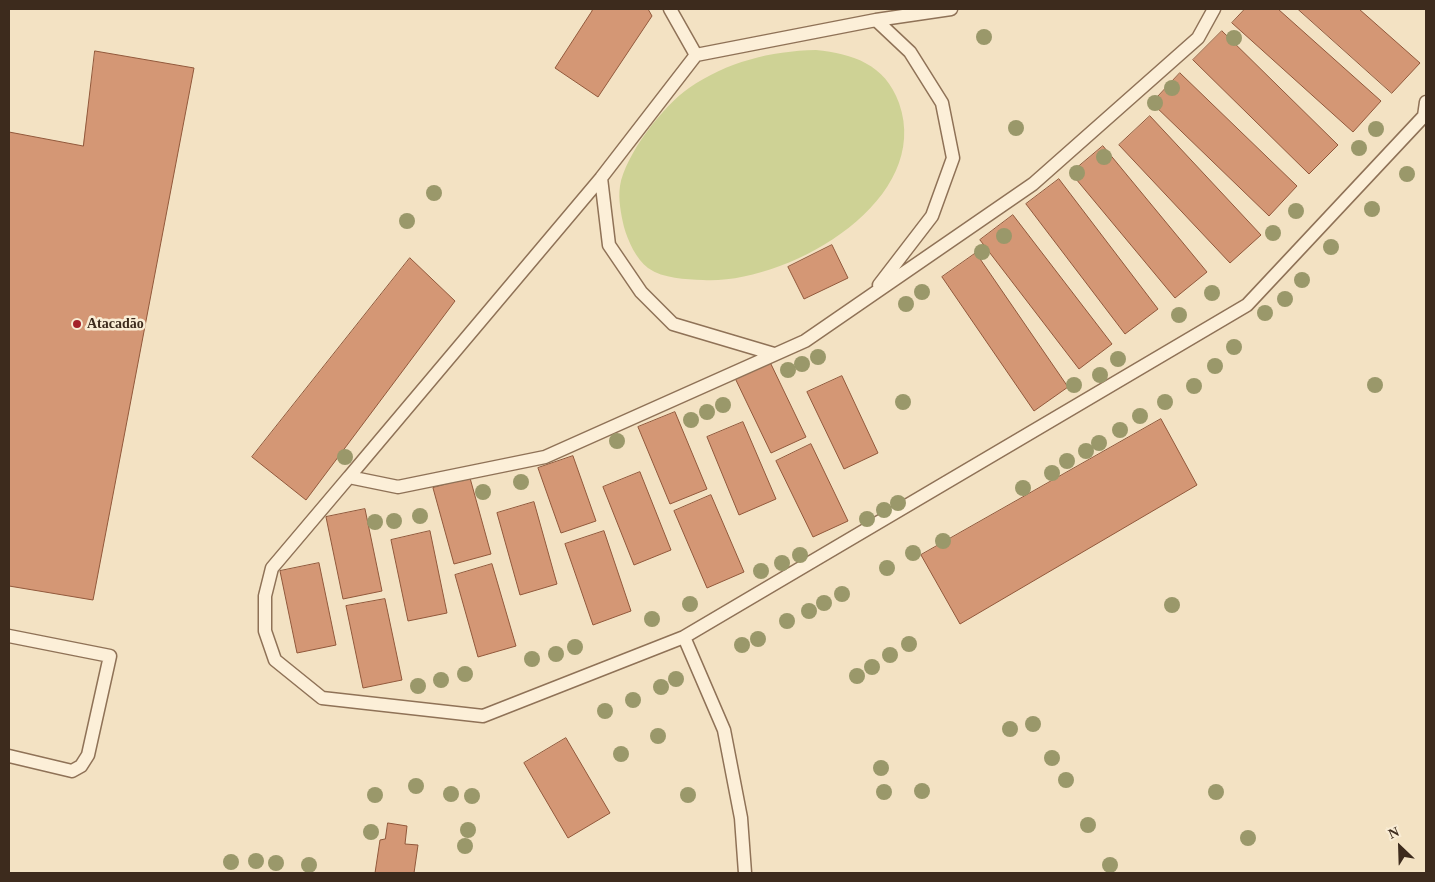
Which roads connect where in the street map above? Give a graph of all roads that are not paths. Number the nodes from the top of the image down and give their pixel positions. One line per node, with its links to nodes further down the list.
1 (670, 9): 5 (lane)
2 (950, 9): 4 (lane)
3 (1214, 9): 8 (lane)
4 (876, 20): 5 (lane); 8 (lane)
5 (696, 55): 7 (lane)
6 (1426, 102): 12 (lane)
7 (601, 178): 9 (lane); 10 (lane)
8 (872, 295): 9 (lane)
9 (774, 354): 10 (lane)
10 (349, 477): 12 (lane)
11 (9, 636): 13 (lane)
12 (684, 637): 14 (lane)
13 (9, 756)
14 (745, 873)

